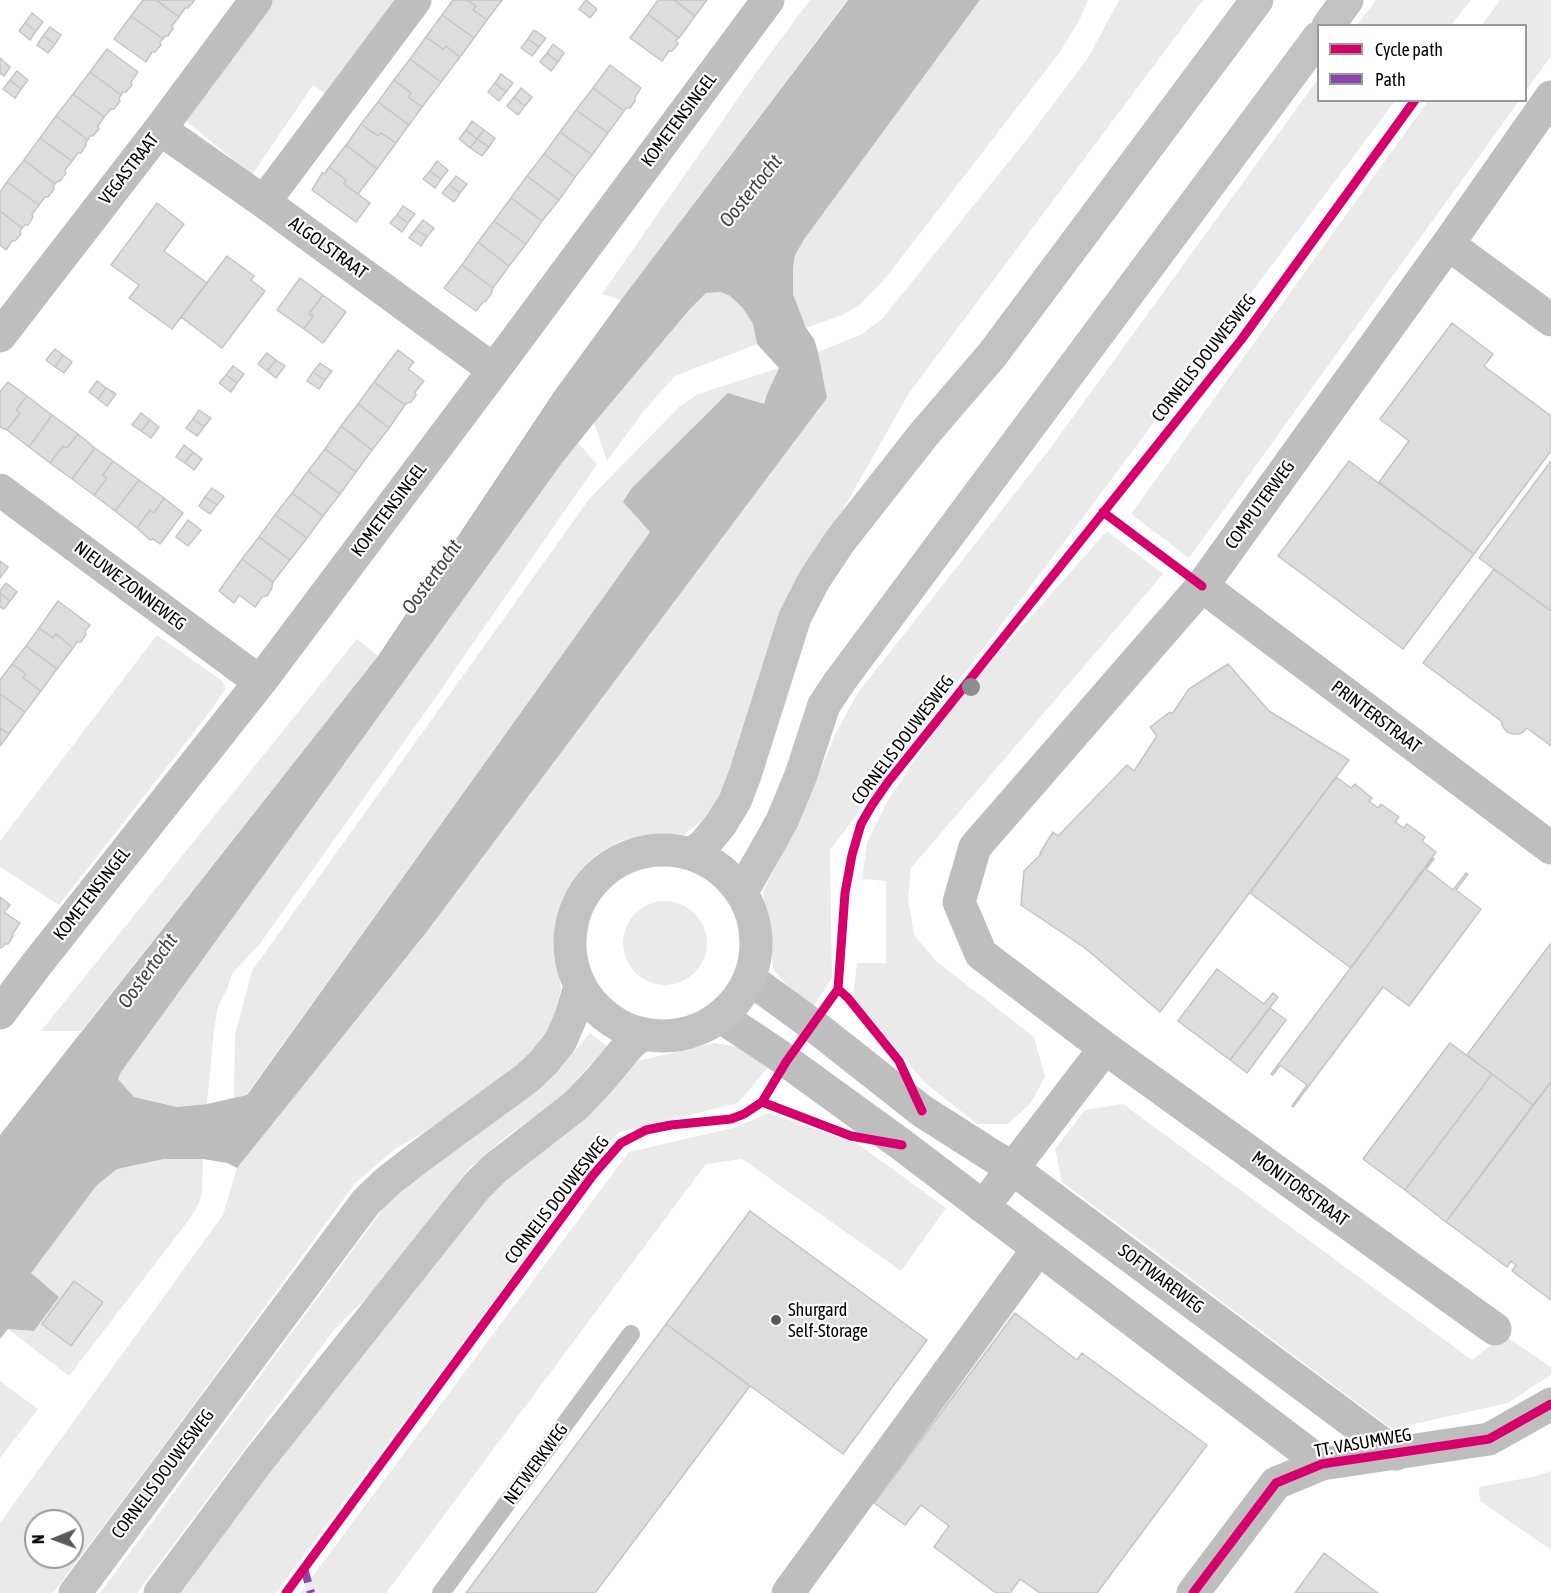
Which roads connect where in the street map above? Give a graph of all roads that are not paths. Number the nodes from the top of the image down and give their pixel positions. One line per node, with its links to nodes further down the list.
1 (256, 0): 9 (street, VEGASTRAAT)
2 (415, 0): 10 (street)
3 (768, 0): 14 (street, KOMETENSINGEL)
4 (1257, 0): 19 (main road)
5 (1347, 0): 6 (main road)
6 (1329, 24)
7 (1317, 39): 20 (main road)
8 (1551, 97): 11 (street, COMPUTERWEG)
9 (160, 129): 10 (street, ALGOLSTRAAT); 13 (street, VEGASTRAAT)
10 (264, 202): 14 (street, ALGOLSTRAAT)
11 (1448, 244): 12 (street); 16 (street, COMPUTERWEG)
12 (1551, 320)
13 (0, 336)
14 (494, 370): 17 (street, KOMETENSINGEL)
15 (0, 490): 17 (street, NIEUWE ZONNEWEG)
16 (1202, 586): 18 (street, PRINTERSTRAAT); 21 (street, COMPUTERWEG)
17 (260, 682): 24 (street, KOMETENSINGEL)
18 (1551, 848)
19 (692, 853): 20 (main road); 23 (main road)
20 (742, 892): 22 (main road)
21 (959, 902): 27 (street, MONITORSTRAAT)
22 (750, 979): 25 (main road); 28 (street, SOFTWAREWEG)
23 (580, 986): 26 (main road); 36 (main road, CORNELIS DOUWESWEG)
24 (0, 1013)
25 (721, 1017): 26 (main road); 29 (street)
26 (641, 1035): 37 (main road)
27 (1106, 1048): 28 (street); 31 (street, MONITORSTRAAT)
28 (1013, 1169): 29 (street); 34 (street, SOFTWAREWEG)
29 (983, 1207): 30 (street)
30 (1038, 1249): 35 (street); 39 (street)
31 (1495, 1329)
32 (631, 1334): 38 (lane, NETWERKWEG)
33 (1551, 1404): 34 (street, TT. VASUMWEG)
34 (1395, 1454): 35 (street, TT. VASUMWEG)
35 (1322, 1464): 40 (street, TT. VASUMWEG)
36 (75, 1593)
37 (160, 1593)
38 (441, 1593)
39 (788, 1593)
40 (1193, 1593)

